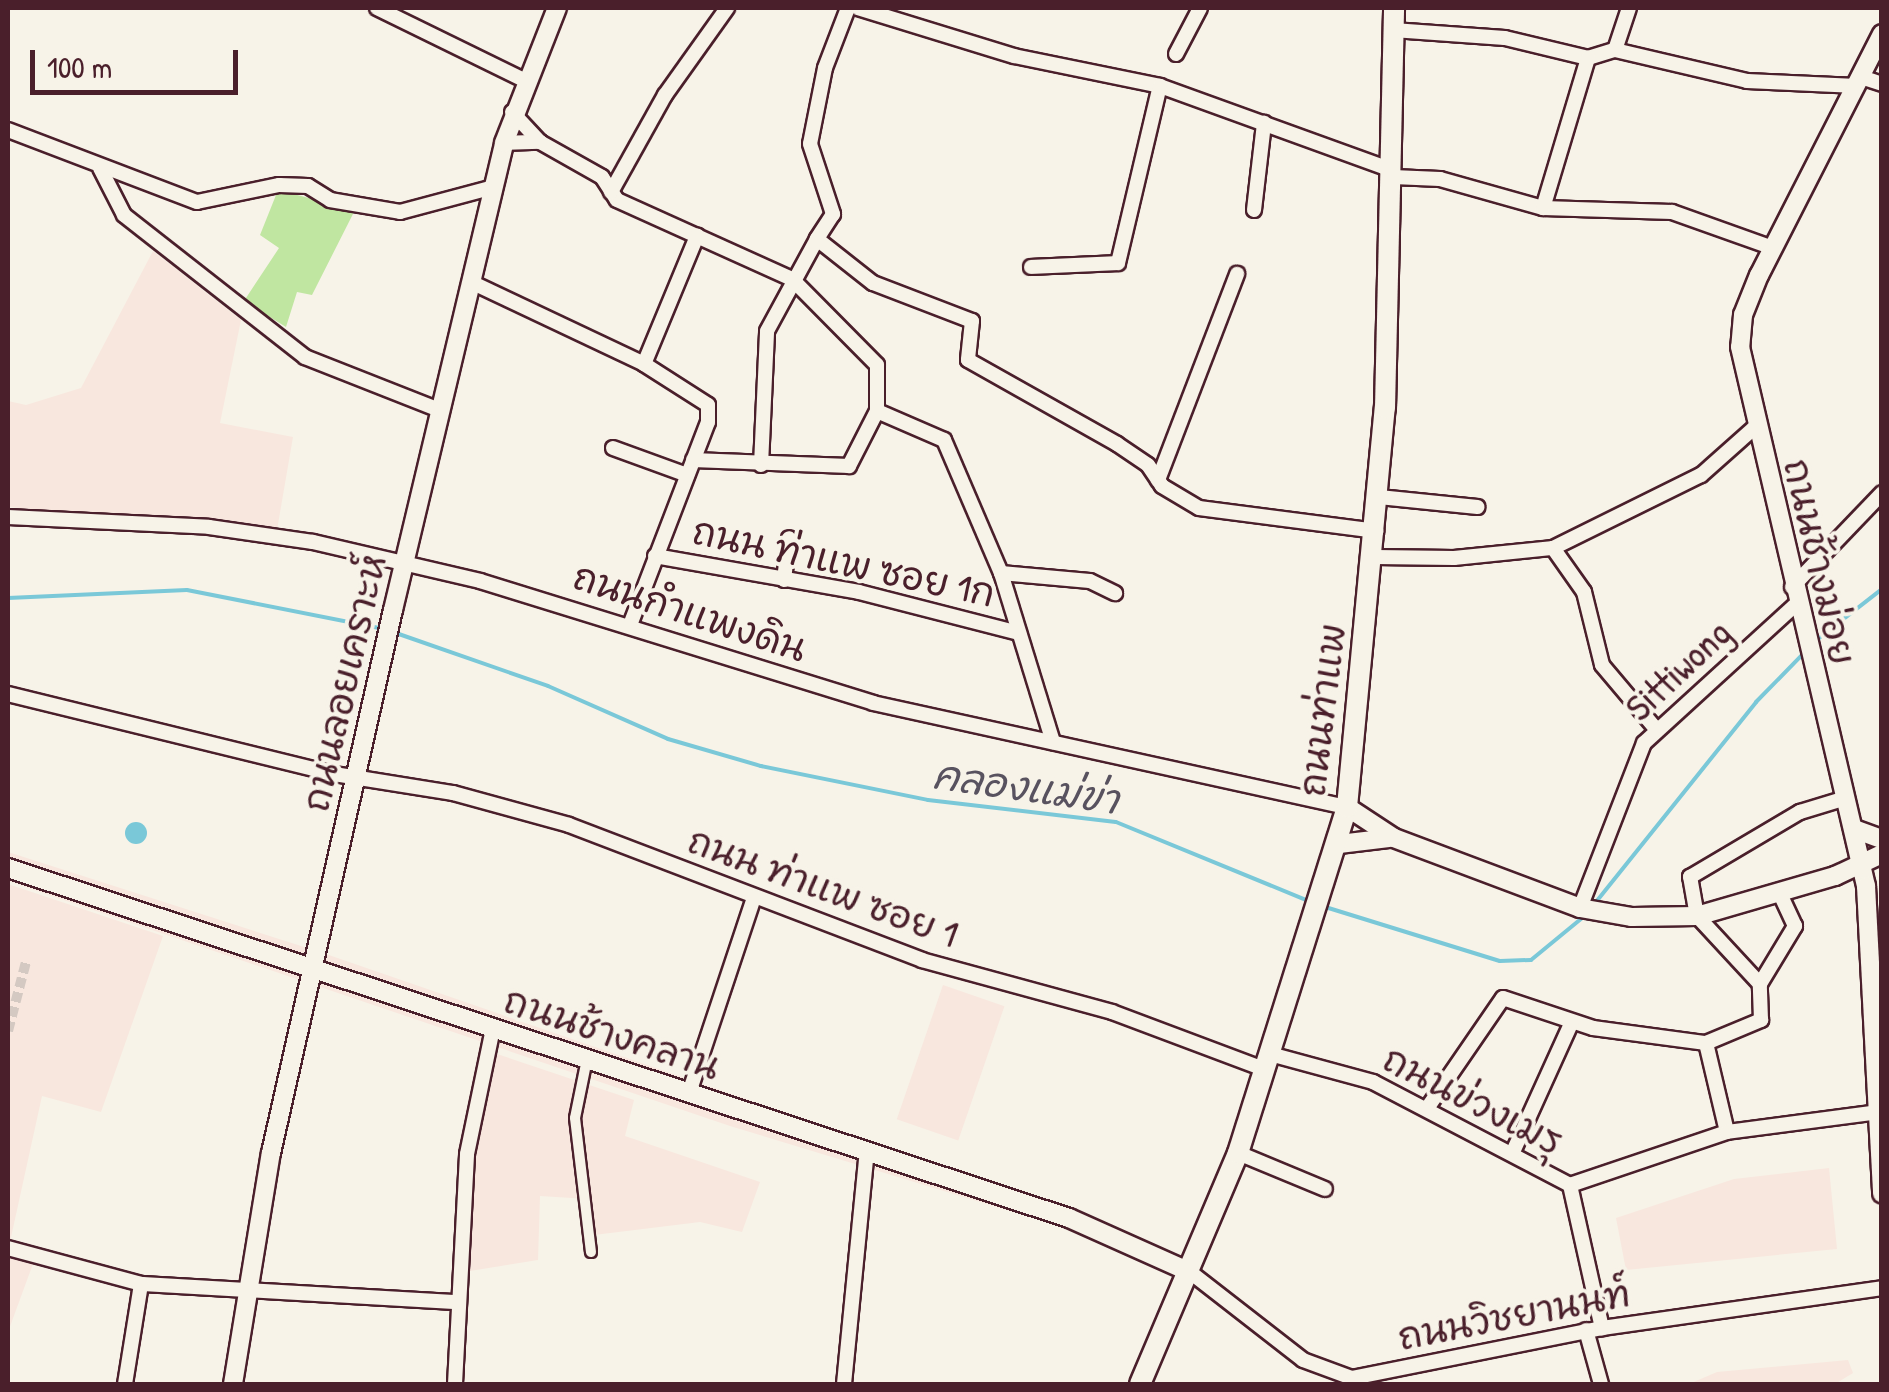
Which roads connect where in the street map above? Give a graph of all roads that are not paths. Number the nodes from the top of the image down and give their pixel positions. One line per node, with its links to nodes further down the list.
1 (377, 8): 14 (street)
2 (557, 8): 14 (street, ถนนลอยเคราะห์)
3 (727, 8): 26 (street)
4 (848, 8): 30 (street)
5 (858, 8): 17 (street)
6 (1200, 8): 12 (street)
7 (1394, 8): 9 (main road, ถนนท่าแพ)
8 (1628, 8): 11 (street)
9 (1393, 30): 13 (street); 24 (main road, ถนนท่าแพ)
10 (1882, 34): 15 (street, ถนนช้างม่อย)
11 (1615, 50): 13 (street); 15 (street)
12 (1176, 54)
13 (1588, 58): 27 (street)
14 (524, 80): 18 (street, ถนนลอยเคราะห์)
15 (1859, 81): 16 (street); 31 (street, ถนนช้างม่อย)
16 (1882, 84)
17 (1160, 86): 19 (street); 32 (street)
18 (512, 112): 21 (street); 22 (street, ถนนลอยเคราะห์)
19 (1264, 123): 24 (street); 28 (street)
20 (8, 130): 23 (street)
21 (540, 142): 22 (street); 26 (street)
22 (504, 143): 25 (street, ถนนลอยเคราะห์)
23 (100, 168): 25 (street); 37 (street)
24 (1393, 174): 27 (street); 45 (main road, ถนนท่าแพ)
25 (494, 187): 35 (street, ถนนลอยเคราะห์)
26 (611, 192): 29 (street)
27 (1542, 208): 31 (street)
28 (1254, 210)
29 (697, 236): 34 (street); 36 (street)
30 (817, 240): 34 (street); 43 (street)
31 (1774, 248): 39 (street, ถนนช้างม่อย)
32 (1031, 267)
33 (1237, 274): 43 (street)
34 (792, 279): 38 (street); 41 (street)
35 (473, 282): 36 (street); 37 (street, ถนนลอยเคราะห์)
36 (644, 364): 42 (street)
37 (442, 411): 53 (street, ถนนลอยเคราะห์)
38 (877, 411): 41 (street); 54 (street)
39 (1754, 427): 50 (street); 57 (street, ถนนช้างม่อย)
40 (613, 448): 42 (street)
41 (760, 465): 42 (street)
42 (690, 468): 51 (street)
43 (1158, 480): 48 (street)
44 (1882, 493): 57 (street, Sittiwong)
45 (1379, 496): 46 (street); 48 (main road, ถนนท่าแพ)
46 (1477, 507)
47 (8, 517): 53 (street, ถนนกำแพงดิน)
48 (1377, 532): 52 (main road, ถนนท่าแพ)
49 (789, 538): 55 (street)
50 (1553, 548): 52 (street); 61 (street)
51 (655, 556): 55 (street, ถนน ท่าแพ ซอย 1ก); 58 (street)
52 (1375, 556): 65 (main road, ถนนท่าแพ)
53 (405, 562): 58 (street, ถนนกำแพงดิน); 63 (street, ถนนลอยเคราะห์)
54 (1001, 573): 56 (street); 59 (street)
55 (784, 580): 59 (street, ถนน ท่าแพ ซอย 1ก)
56 (1115, 593)
57 (1794, 596): 61 (street, Sittiwong); 64 (street, ถนนช้างม่อย)
58 (630, 625): 62 (street, ถนนกำแพงดิน)
59 (1018, 633): 62 (street)
60 (8, 694): 63 (street, ถนน ท่าแพ ซอย 1)
61 (1656, 729): 75 (street, Sittiwong)
62 (1053, 742): 65 (street, ถนนกำแพงดิน)
63 (355, 779): 74 (street, ถนน ท่าแพ ซอย 1); 77 (street, ถนนลอยเคราะห์)
64 (1846, 798): 66 (street, ถนนช้างม่อย); 76 (street)
65 (1347, 807): 67 (street); 69 (main road, ถนนท่าแพ)
66 (1855, 832): 68 (street); 71 (street, ถนนช้างม่อย); 73 (street)
67 (1394, 838): 69 (street); 75 (street)
68 (1882, 839)
69 (1339, 844): 84 (main road, ถนนท่าแพ)
70 (1882, 854): 71 (street)
71 (1862, 863): 73 (street); 79 (street, ถนนช้างม่อย)
72 (8, 868): 77 (street, ถนนช้างคลาน)
73 (1785, 892): 76 (street); 78 (street)
74 (754, 898): 84 (street, ถนน ท่าแพ ซอย 1); 85 (street)
75 (1580, 908): 76 (street)
76 (1697, 916): 78 (street)
77 (311, 968): 81 (street, ถนนช้างคลาน); 100 (street, ถนนลอยเคราะห์)
78 (1760, 984): 82 (street)
79 (1878, 1013): 87 (street, ถนนช้างม่อย)
80 (1572, 1022): 82 (street); 86 (street); 91 (street)
81 (493, 1028): 83 (street, ถนนช้างคลาน); 101 (street)
82 (1706, 1043): 88 (street)
83 (587, 1059): 85 (street, ถนนช้างคลาน); 96 (street)
84 (1268, 1062): 86 (street, ถนนข่วงเมรุ); 90 (main road, ถนนท่าแพ)
85 (690, 1092): 89 (street, ถนนช้างคลาน)
86 (1428, 1107): 91 (street, ถนนข่วงเมรุ)
87 (1878, 1112): 88 (street, ถนนข่วงเมรุ); 94 (street, ถนนช้างม่อย)
88 (1727, 1132): 92 (street, ถนนข่วงเมรุ)
89 (867, 1151): 97 (street, ถนนช้างคลาน); 104 (street)
90 (1238, 1153): 93 (street); 97 (main road, ถนนท่าแพ)
91 (1512, 1154): 92 (street, ถนนข่วงเมรุ)
92 (1570, 1185): 102 (street)
93 (1325, 1189)
94 (1882, 1194)
95 (8, 1248): 98 (street)
96 (591, 1252)
97 (1190, 1272): 103 (street, ถนนวิชยานนท์); 108 (main road, ถนนท่าแพ)
98 (141, 1284): 100 (street); 105 (street)
99 (1882, 1288): 102 (street, ถนนวิชยานนท์)
100 (244, 1293): 101 (street); 106 (street, ถนนลอยเคราะห์)
101 (455, 1302): 107 (street)
102 (1594, 1329): 103 (street, ถนนวิชยานนท์); 109 (street)
103 (1349, 1381)
104 (841, 1383)
105 (126, 1384)
106 (233, 1384)
107 (454, 1384)
108 (1140, 1384)
109 (1601, 1384)

